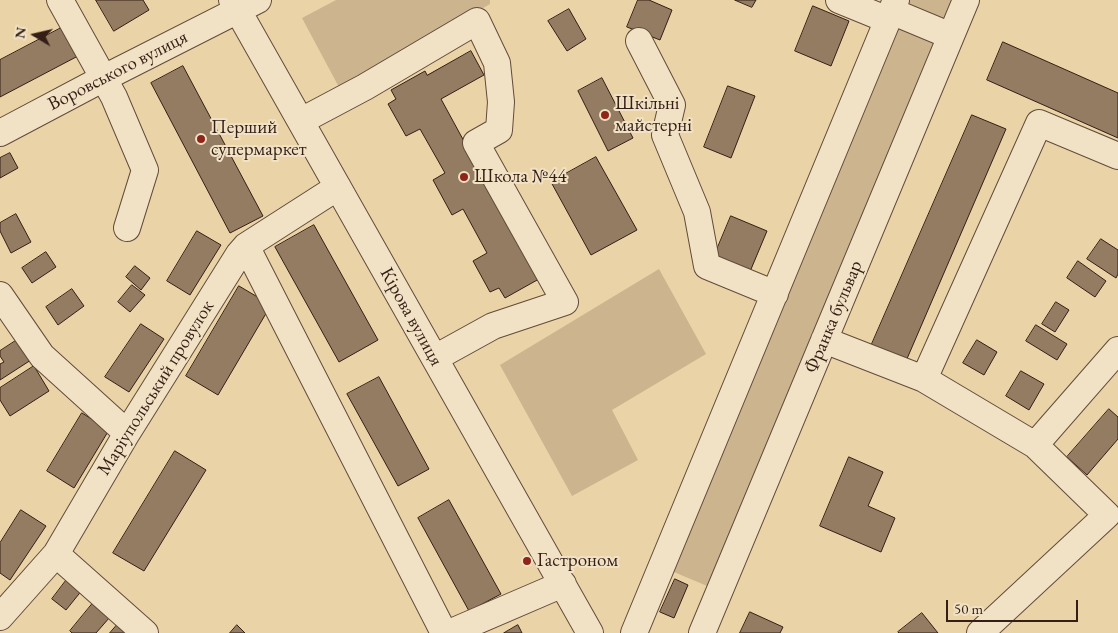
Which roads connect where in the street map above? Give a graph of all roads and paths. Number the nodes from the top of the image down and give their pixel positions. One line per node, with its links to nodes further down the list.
1 (60, 0): 8 (street)
2 (839, 0): 5 (street)
3 (966, 0): 6 (street, Франка бульвар)
4 (243, 3): 8 (street, Воровського вулиця); 9 (street, Кірова вулиця)
5 (892, 10): 6 (street); 15 (street)
6 (951, 36): 17 (street, Франка бульвар)
7 (639, 41): 15 (street)
8 (104, 78): 10 (street, Воровського вулиця); 13 (street)
9 (301, 122): 12 (street, Кірова вулиця); 19 (street)
10 (0, 134)
11 (1118, 156): 20 (street)
12 (338, 187): 14 (street, Маріупольський провулок); 19 (street, Кірова вулиця)
13 (127, 228)
14 (246, 246): 21 (street, Маріупольський провулок); 30 (street)
15 (775, 294): 33 (street)
16 (0, 295): 21 (street)
17 (824, 340): 20 (street); 34 (street, Франка бульвар)
18 (1118, 350): 22 (street)
19 (435, 358): 25 (street, Кірова вулиця)
20 (924, 379): 22 (street)
21 (127, 433): 24 (street, Маріупольський провулок)
22 (1035, 446): 23 (street)
23 (1113, 521): 35 (street)
24 (56, 554): 26 (street, Маріупольський провулок); 29 (street)
25 (563, 584): 31 (street); 32 (street, Кірова вулиця)
26 (0, 617)
27 (0, 621): 28 (street)
28 (13, 633)
29 (146, 633)
30 (444, 633)
31 (449, 633)
32 (590, 633)
33 (634, 633)
34 (702, 633)
35 (980, 633)

